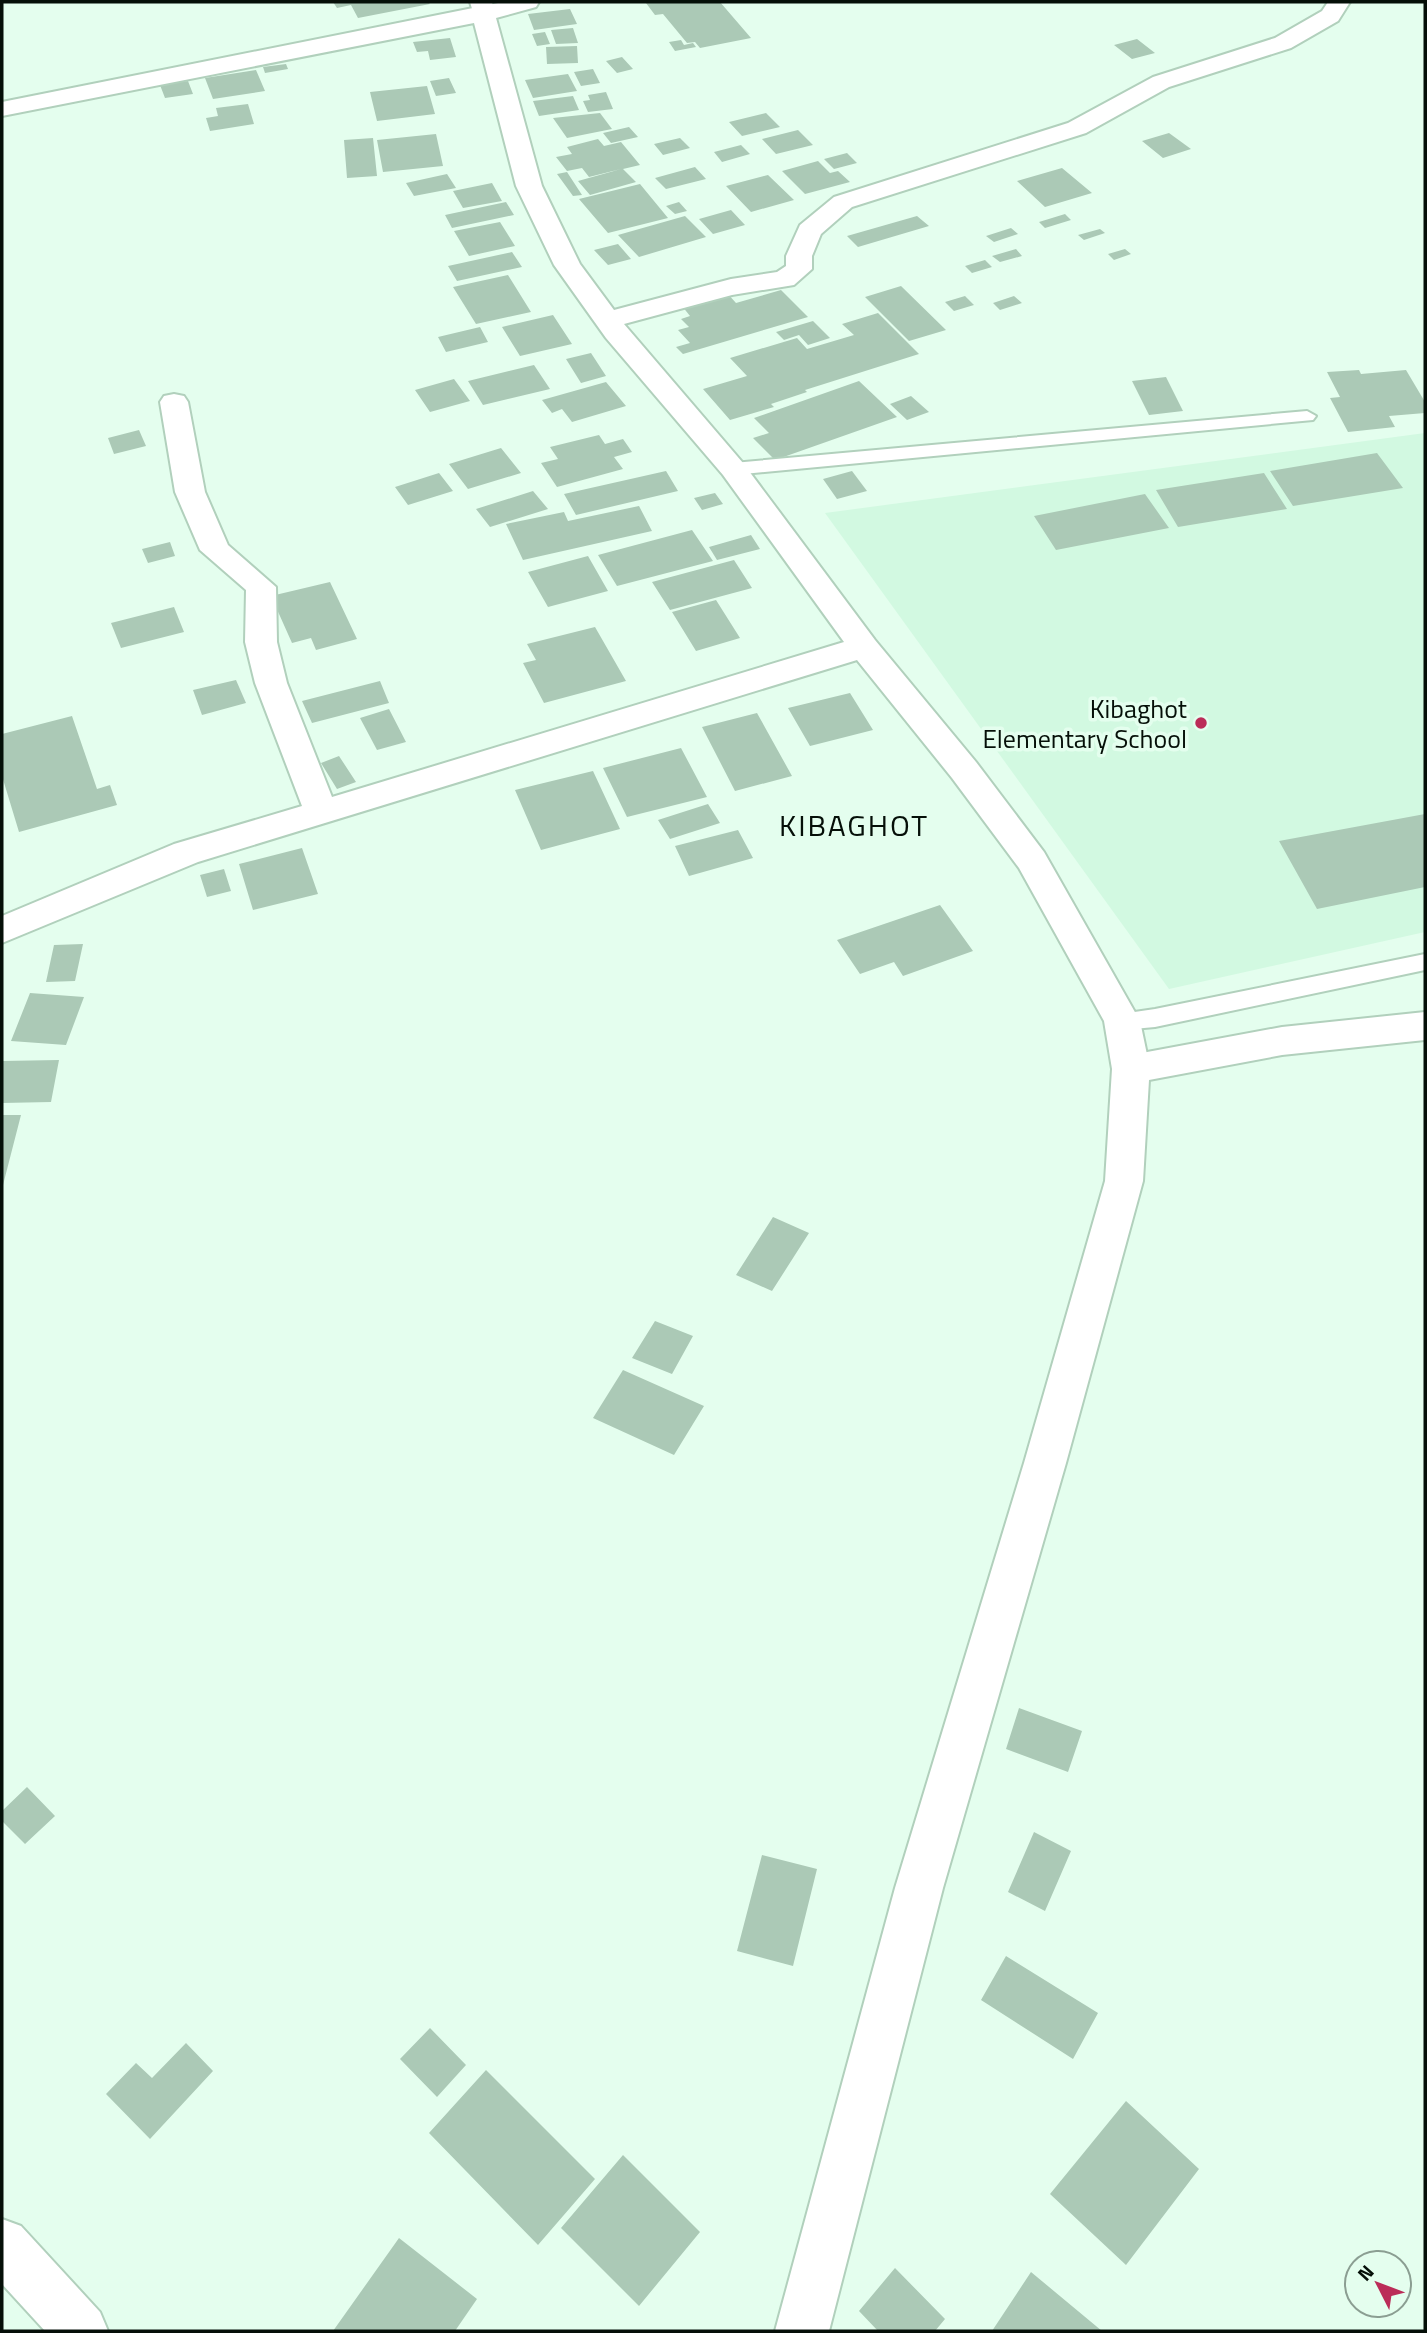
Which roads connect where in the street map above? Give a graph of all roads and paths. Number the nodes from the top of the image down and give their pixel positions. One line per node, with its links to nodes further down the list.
1 (528, 2): 3 (street)
2 (1339, 2): 5 (street)
3 (482, 8): 4 (street); 5 (street)
4 (2, 109)
5 (607, 320): 8 (street)
6 (174, 402): 10 (street)
7 (1307, 416): 8 (lane)
8 (733, 469): 9 (street)
9 (864, 647): 10 (street); 13 (street)
10 (320, 810): 11 (street)
11 (2, 930)
12 (1425, 962): 13 (lane)
13 (1122, 1021): 15 (street)
14 (1425, 1026): 15 (street)
15 (1131, 1069): 18 (street)
16 (2, 2245): 17 (street)
17 (81, 2331)
18 (802, 2331)

